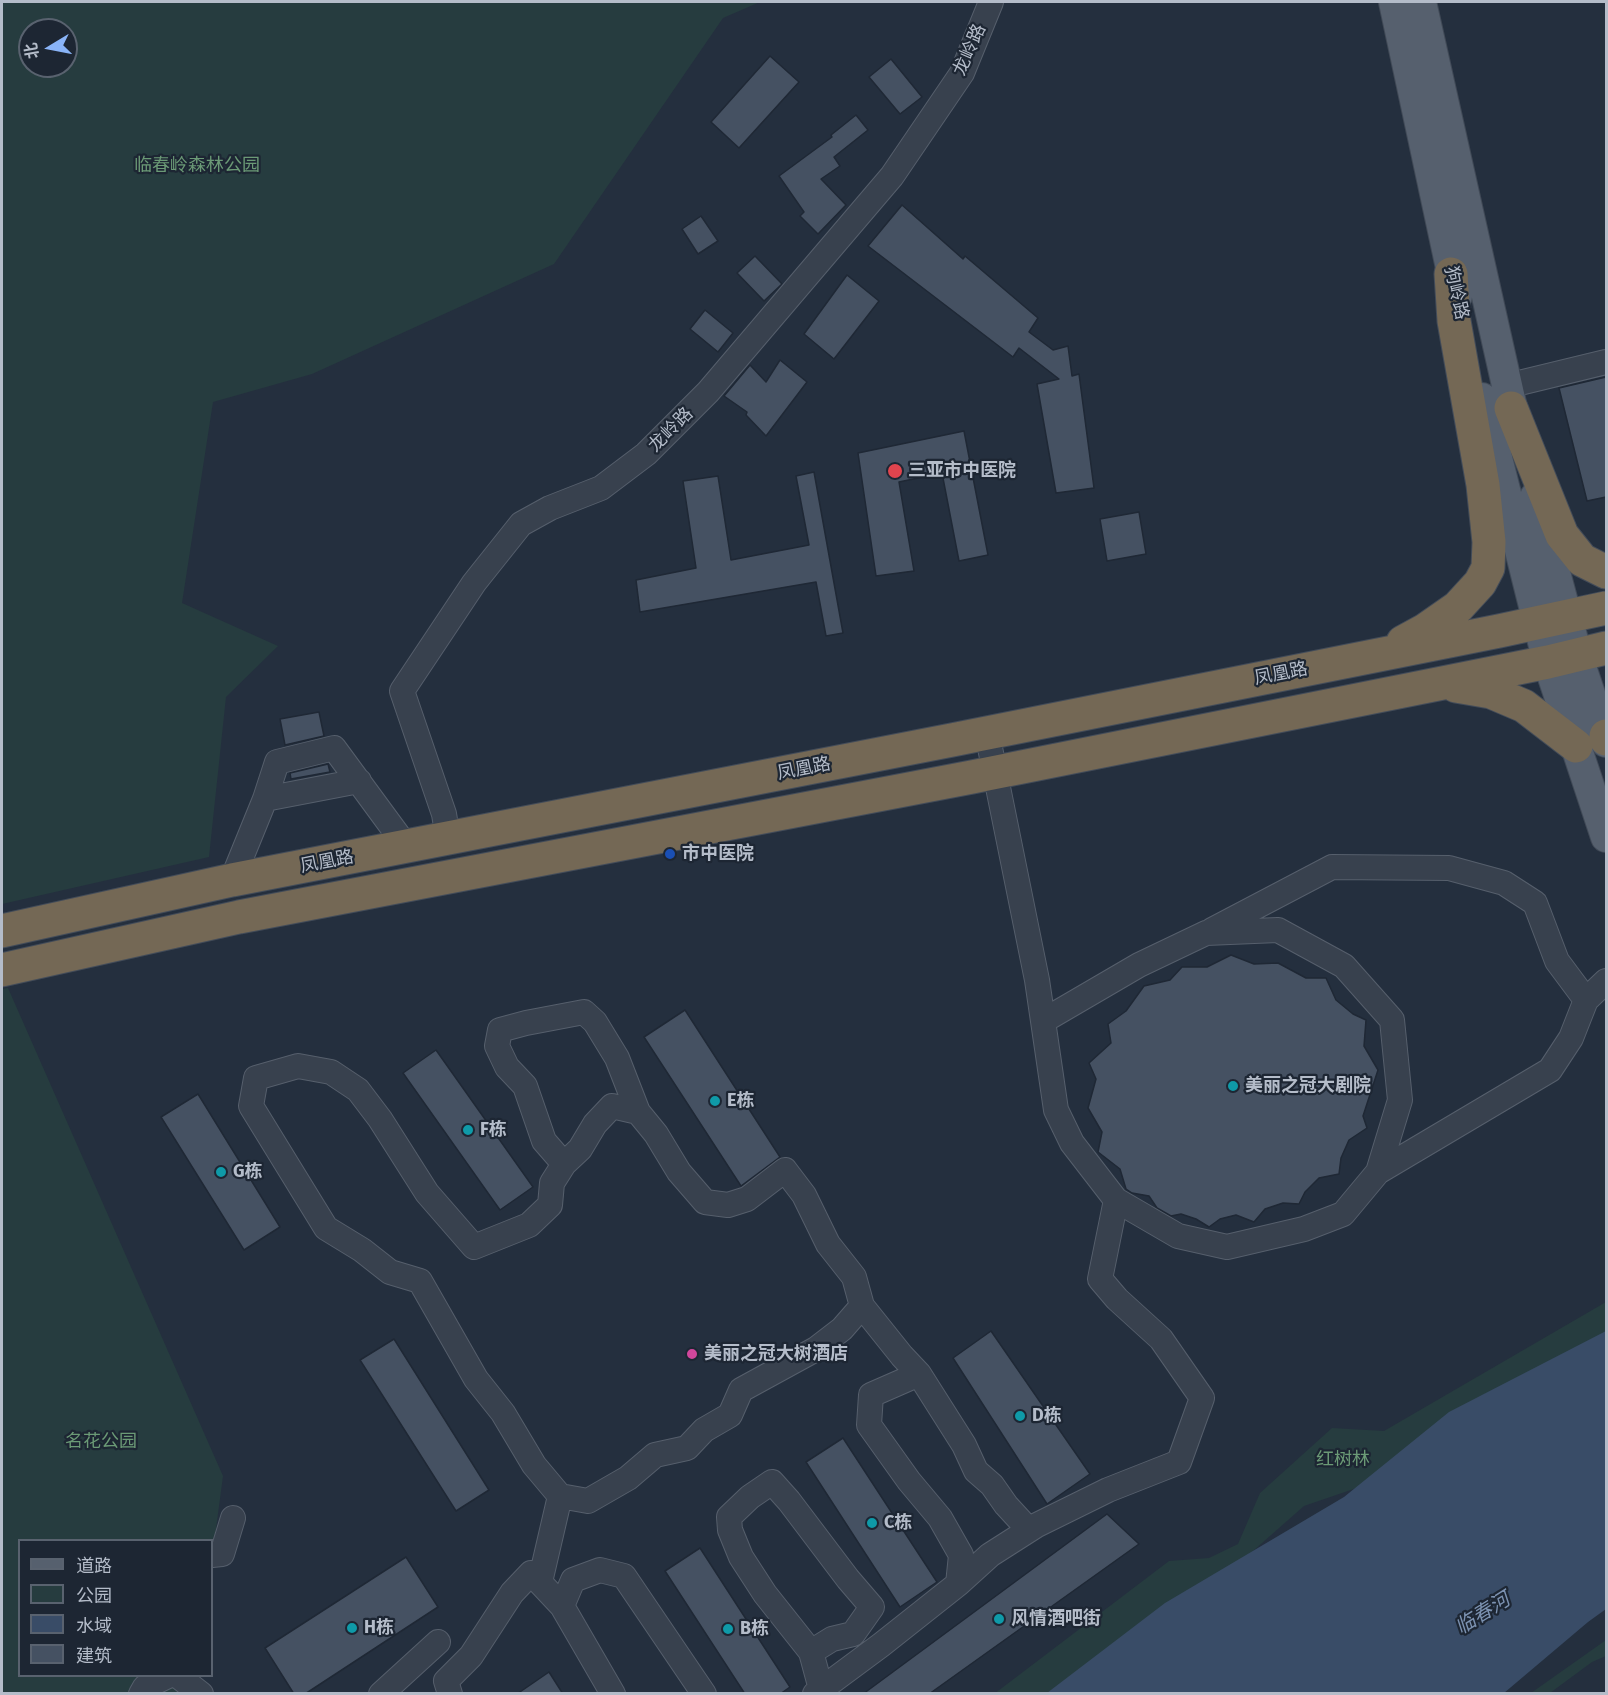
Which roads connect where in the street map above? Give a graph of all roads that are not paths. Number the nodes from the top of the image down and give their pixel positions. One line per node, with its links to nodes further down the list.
1 (991, 2): 20 (street, 龙岭路)
2 (1394, 2): 4 (main road, 狗岭路)
3 (1421, 2): 6 (main road, 狗岭路)
4 (1451, 274): 8 (main road, 狗岭路); 12 (highway)
5 (1606, 362): 6 (street)
6 (1509, 397): 7 (highway); 8 (main road, 狗岭路)
7 (1606, 572)
8 (1541, 580): 10 (main road)
9 (1606, 608): 10 (highway, 凤凰路)
10 (1552, 619): 11 (main road); 12 (highway, 凤凰路)
11 (1577, 655): 13 (highway, 凤凰路); 15 (main road)
12 (1353, 660): 14 (highway, 凤凰路)
13 (1439, 683): 15 (highway); 16 (highway, 凤凰路)
14 (987, 733): 16 (street); 20 (highway, 凤凰路)
15 (1599, 741): 19 (main road)
16 (996, 772): 23 (highway, 凤凰路); 29 (street)
17 (358, 781): 18 (street); 18 (street); 21 (street)
18 (265, 800): 22 (street)
19 (1606, 837)
20 (448, 838): 21 (highway, 凤凰路)
21 (406, 846): 22 (highway, 凤凰路)
22 (232, 880): 23 (highway); 24 (highway, 凤凰路)
23 (239, 917): 26 (highway, 凤凰路)
24 (2, 931)
25 (1206, 933): 28 (street); 29 (street); 32 (street)
26 (2, 970)
27 (1606, 981): 28 (street)
28 (1586, 1000): 32 (street)
29 (1043, 1021): 33 (street)
30 (638, 1112): 31 (street); 31 (street); 34 (street)
31 (564, 1164): 36 (street)
32 (1377, 1172): 33 (street)
33 (1116, 1200): 38 (street)
34 (862, 1306): 35 (street); 36 (street)
35 (919, 1374): 38 (street); 41 (street)
36 (560, 1496): 40 (street)
37 (233, 1518): 39 (street)
38 (1029, 1530): 41 (street)
39 (213, 1555)
40 (540, 1582): 42 (street); 51 (street)
41 (958, 1584): 47 (street)
42 (562, 1606): 52 (street); 53 (street)
43 (438, 1642): 50 (street)
44 (811, 1652): 44 (street); 47 (street)
45 (166, 1677): 48 (street)
46 (179, 1677): 49 (street)
47 (818, 1691)
48 (141, 1694)
49 (201, 1694)
50 (381, 1694)
51 (450, 1694)
52 (614, 1694)
53 (704, 1694)

